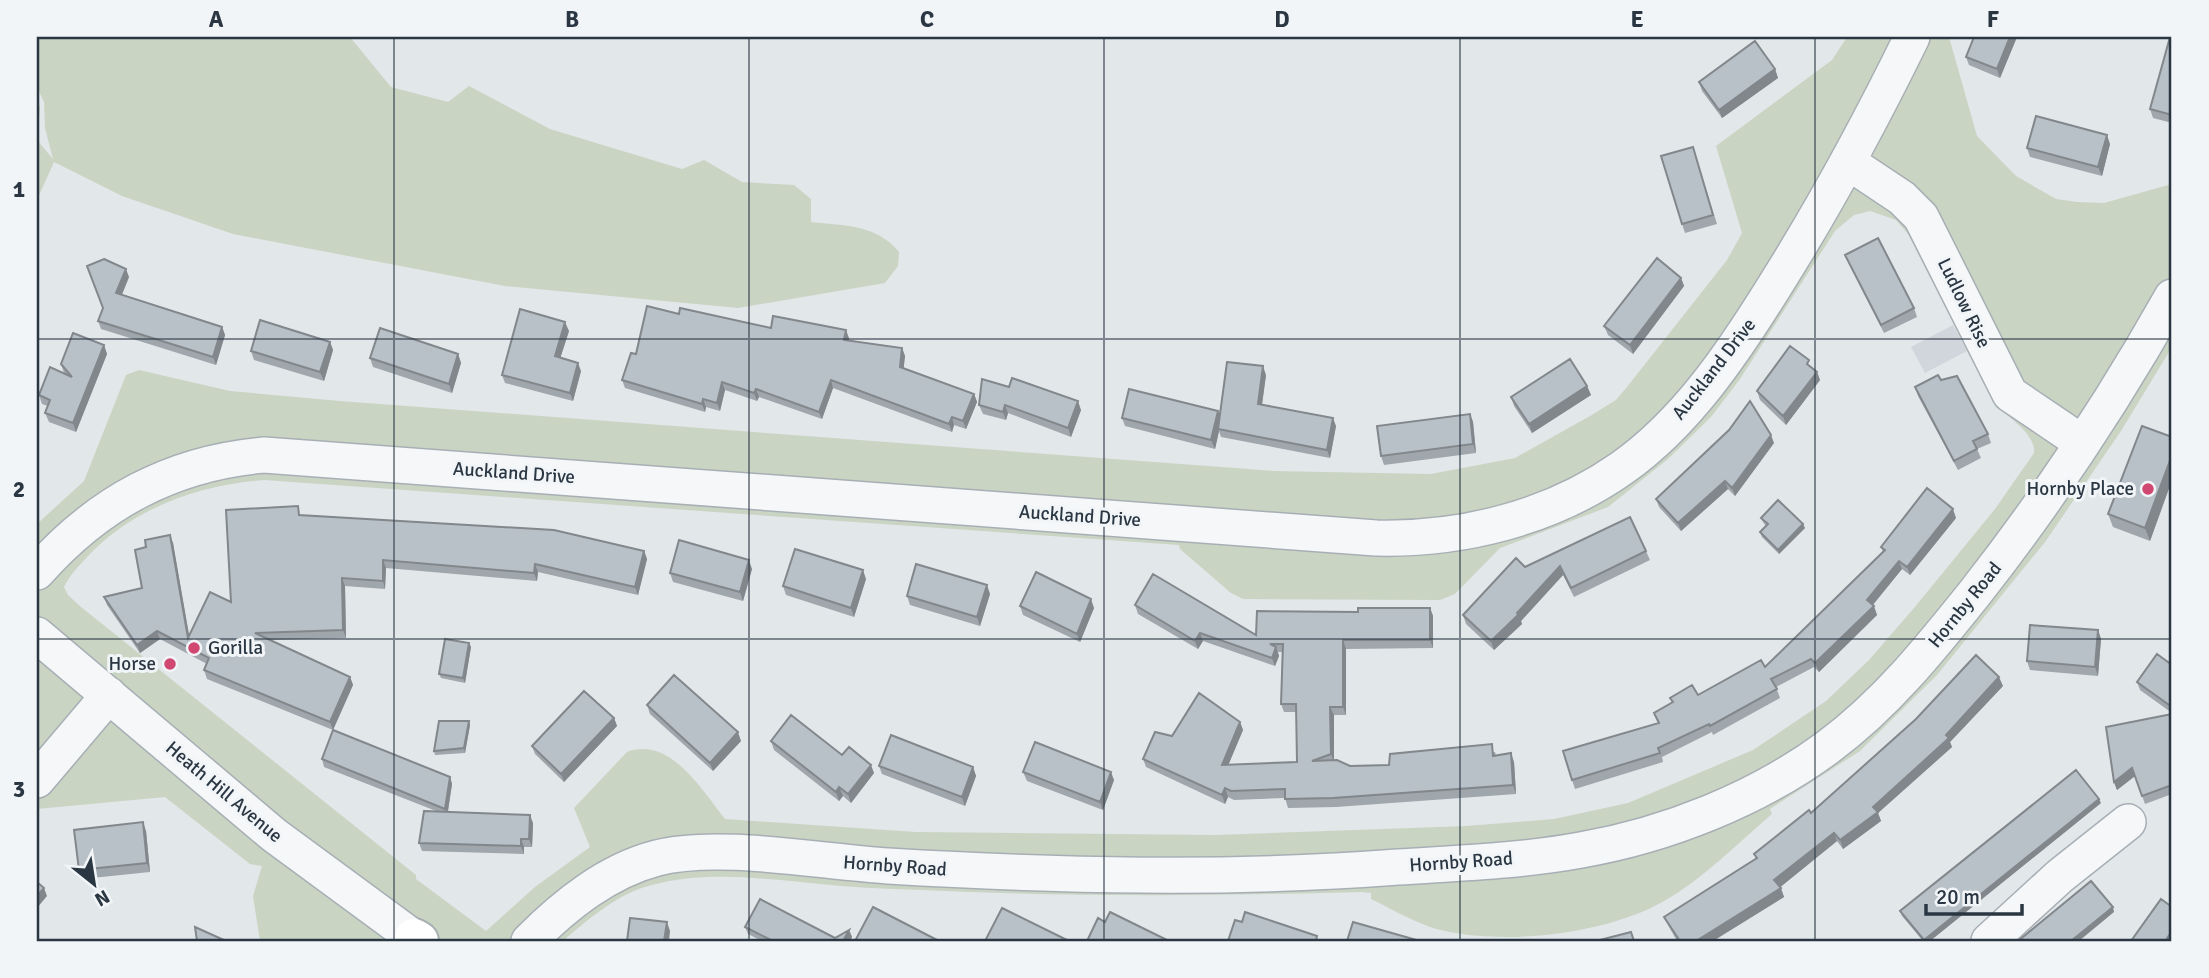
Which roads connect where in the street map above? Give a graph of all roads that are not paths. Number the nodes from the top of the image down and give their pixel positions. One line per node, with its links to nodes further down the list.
1 (1912, 37): 2 (street, Auckland Drive)
2 (1848, 162): 4 (street, Ludlow Rise); 5 (street, Auckland Drive)
3 (2172, 297): 4 (street, Hornby Road)
4 (2081, 442): 11 (street, Hornby Road)
5 (37, 572)
6 (37, 635): 7 (street, Heath Hill Avenue)
7 (109, 695): 8 (street); 10 (street, Heath Hill Avenue)
8 (37, 780)
9 (2128, 822): 12 (street)
10 (415, 940)
11 (529, 941)
12 (1989, 941)

